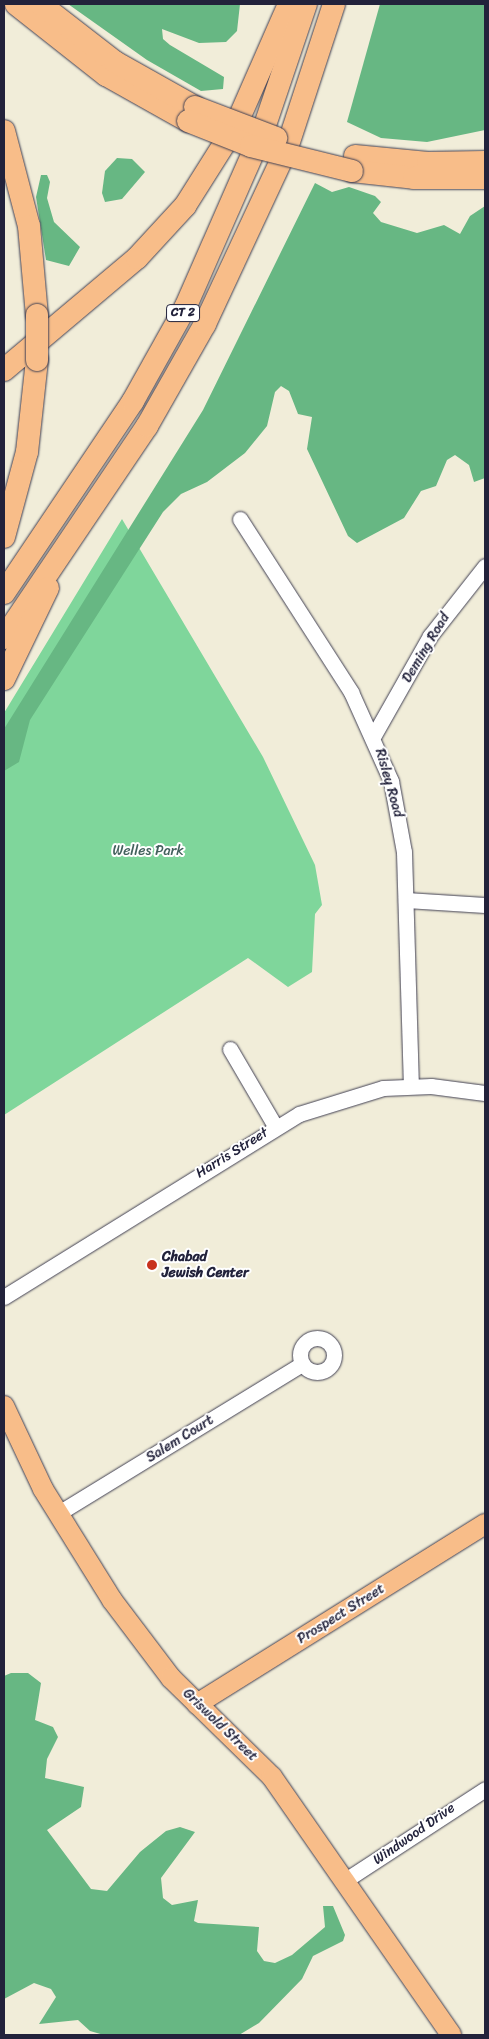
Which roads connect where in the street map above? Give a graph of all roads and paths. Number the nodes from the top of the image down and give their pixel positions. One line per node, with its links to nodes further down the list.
1 (16, 4): 6 (highway)
2 (40, 4): 6 (highway)
3 (289, 4): 11 (highway)
4 (306, 4): 16 (highway, CT 2)
5 (334, 4): 14 (highway, CT 2)
6 (192, 114): 9 (highway, bridge)
7 (4, 131): 13 (highway, bridge)
8 (485, 162): 9 (highway)
9 (353, 164): 10 (highway)
10 (485, 178)
11 (4, 370)
12 (240, 519): 19 (street, Risley Road)
13 (4, 537)
14 (55, 562): 17 (highway, CT 2); 18 (highway)
15 (485, 566): 19 (street, Deming Road)
16 (4, 593)
17 (4, 638)
18 (4, 679)
19 (374, 735): 20 (street, Risley Road)
20 (406, 900): 21 (street); 23 (street, Risley Road)
21 (485, 905)
22 (230, 1049): 25 (street)
23 (410, 1086): 24 (street, Harris Street); 25 (street, Harris Street)
24 (485, 1093)
25 (275, 1126): 26 (street, Harris Street)
26 (4, 1297)
27 (302, 1364): 29 (street, Salem Court)
28 (4, 1406): 29 (main road, Griswold Street)
29 (58, 1514): 31 (main road, Griswold Street)
30 (485, 1524): 31 (main road, Prospect Street)
31 (197, 1704): 33 (main road, Griswold Street)
32 (485, 1790): 33 (street, Windwood Drive)
33 (344, 1881): 34 (main road, Griswold Street)
34 (451, 2035)

